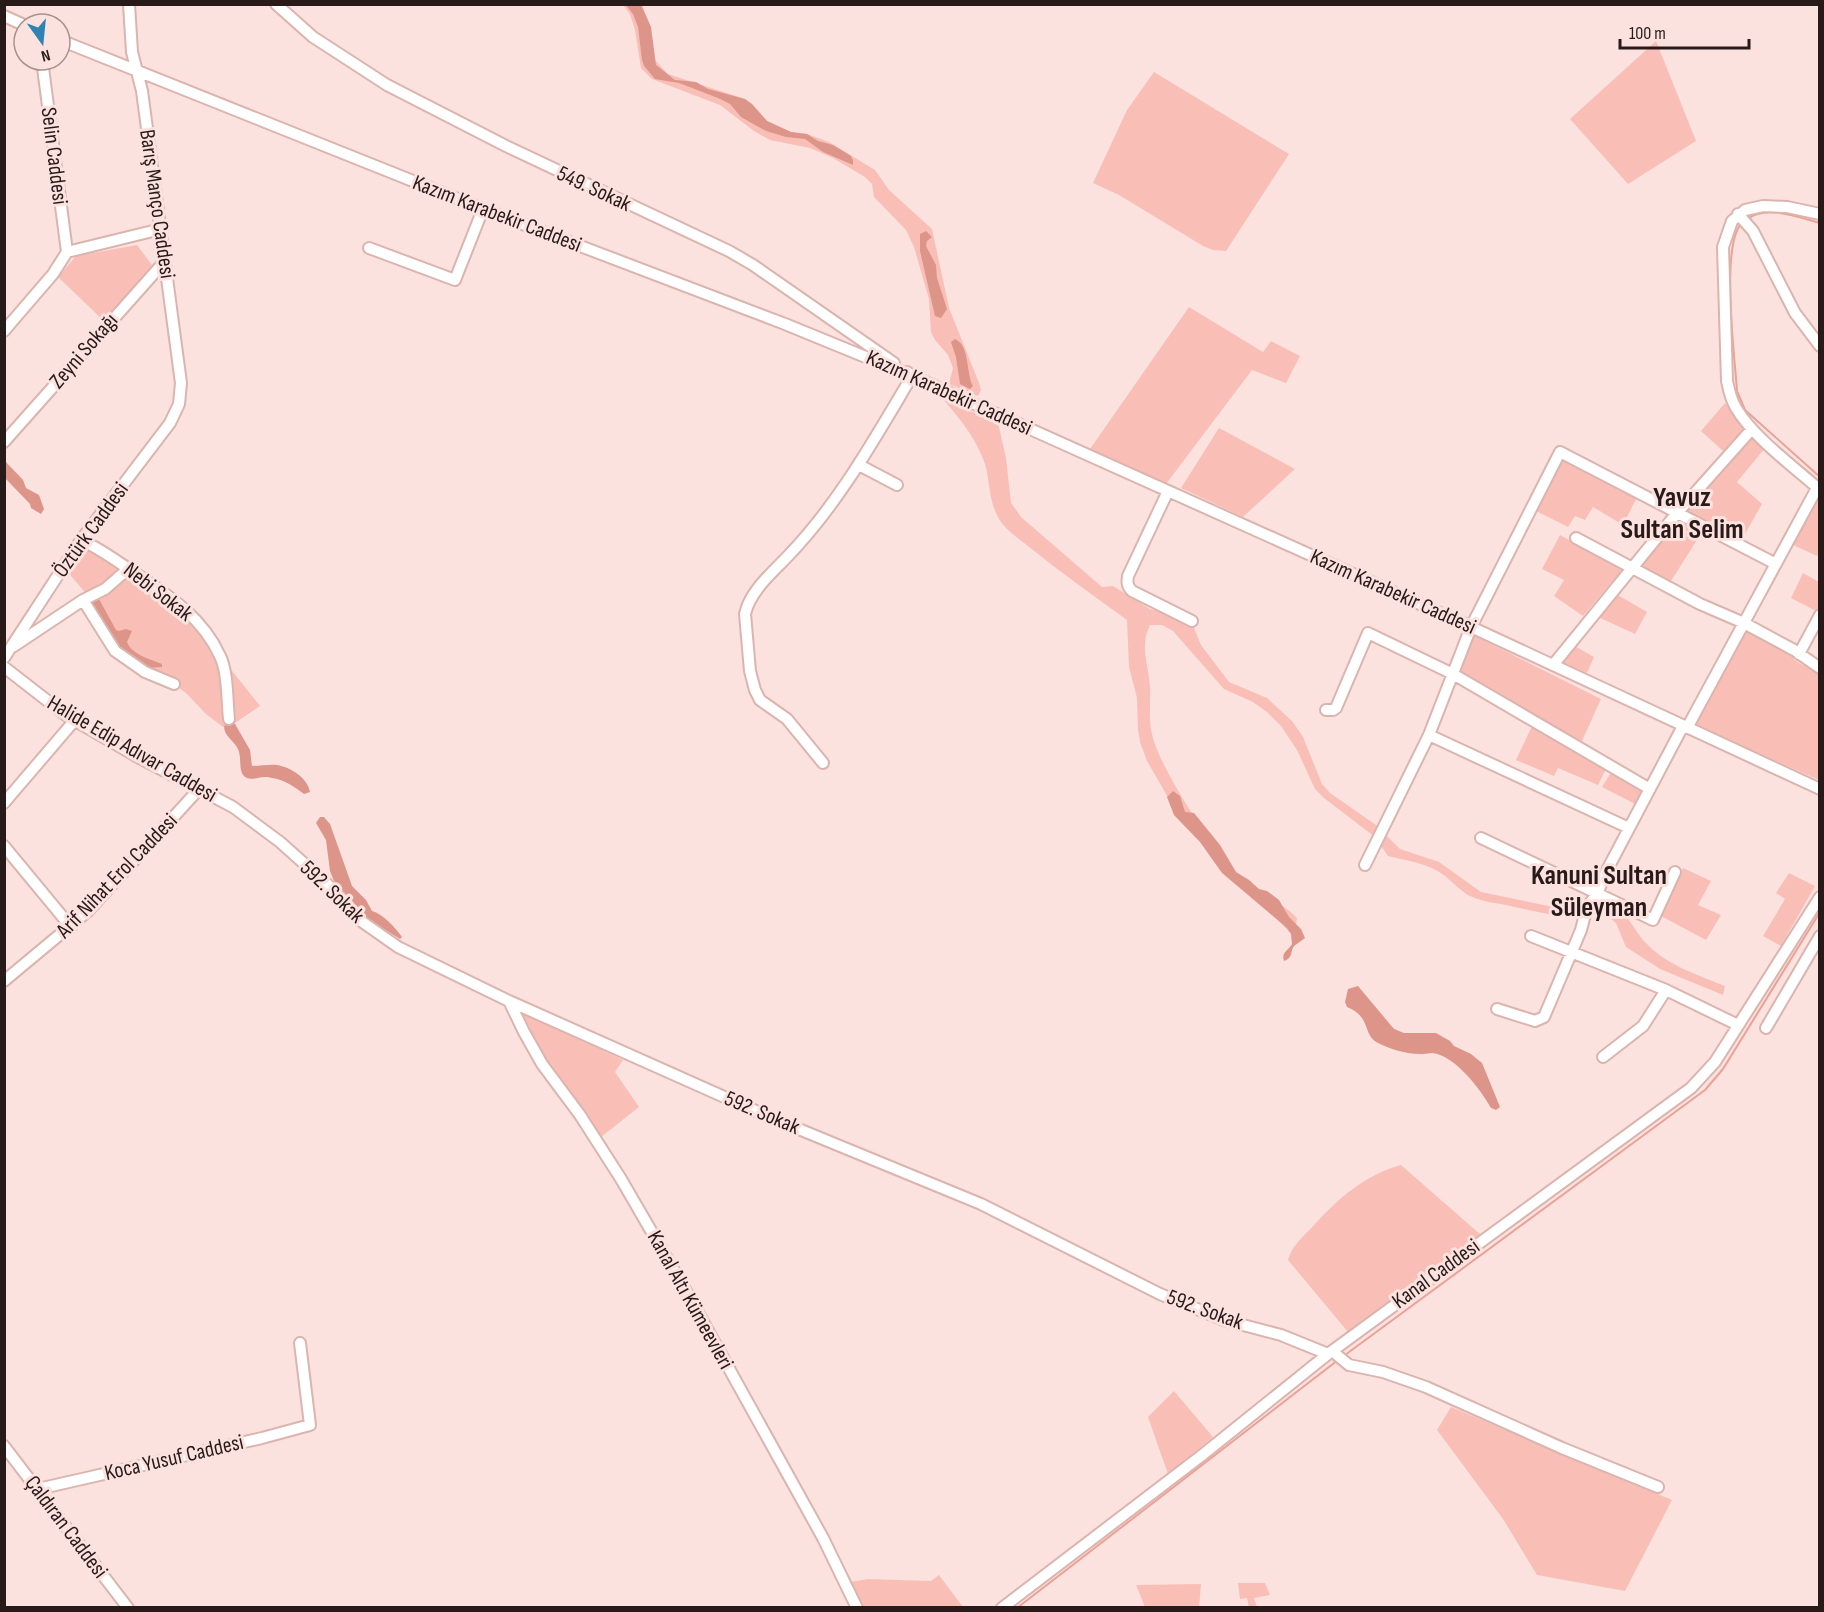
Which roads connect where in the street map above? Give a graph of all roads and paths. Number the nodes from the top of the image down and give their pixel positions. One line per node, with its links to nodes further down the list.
1 (129, 4): 4 (street, Barış Manço Caddesi)
2 (276, 4): 15 (street, 549. Sokak)
3 (72, 45): 4 (street, Kazım Karabekir Caddesi)
4 (136, 71): 6 (street, Kazım Karabekir Caddesi); 9 (street, Barış Manço Caddesi)
5 (44, 72): 11 (street, Selin Caddesi)
6 (483, 209): 10 (street); 15 (street, Kazım Karabekir Caddesi)
7 (1820, 214): 8 (street)
8 (1740, 215): 14 (street); 17 (street)
9 (161, 229): 11 (street); 12 (street, Barış Manço Caddesi)
10 (369, 248)
11 (67, 252): 13 (street)
12 (165, 261): 16 (street, Barış Manço Caddesi); 18 (street, Zeyni Sokağı)
13 (4, 331)
14 (1820, 346)
15 (912, 376): 19 (street); 22 (street, Kazım Karabekir Caddesi)
16 (179, 404): 25 (street, Öztürk Caddesi)
17 (1752, 429): 21 (street); 23 (street)
18 (4, 442)
19 (858, 465): 20 (street); 47 (street)
20 (897, 485)
21 (1818, 489): 26 (street)
22 (1168, 491): 31 (street); 33 (street, Kazım Karabekir Caddesi)
23 (1677, 513): 26 (street); 28 (street); 33 (street)
24 (1576, 538): 28 (street)
25 (81, 540): 27 (street, Nebi Sokak); 34 (street, Öztürk Caddesi)
26 (1776, 564): 32 (street)
27 (128, 568): 29 (street); 43 (street, Nebi Sokak)
28 (1631, 568): 32 (street); 37 (street)
29 (83, 600): 34 (street); 41 (street)
30 (1820, 615): 35 (street)
31 (1192, 621)
32 (1744, 623): 35 (street); 45 (street)
33 (1471, 627): 37 (street, Kazım Karabekir Caddesi); 40 (street)
34 (12, 647): 36 (street, Öztürk Caddesi)
35 (1798, 654): 39 (street)
36 (4, 658)
37 (1553, 665): 45 (street, Kazım Karabekir Caddesi)
38 (4, 666): 44 (street, Halide Edip Adıvar Caddesi)
39 (1820, 668)
40 (1453, 674): 42 (street); 46 (street); 49 (street)
41 (174, 684)
42 (1326, 710)
43 (229, 719)
44 (75, 720): 48 (street, Halide Edip Adıvar Caddesi); 51 (street)
45 (1685, 727): 49 (street); 50 (street, Kazım Karabekir Caddesi)
46 (1429, 735): 53 (street); 56 (street)
47 (823, 763)
48 (199, 789): 52 (street, Halide Edip Adıvar Caddesi); 60 (street, Arif Nihat Erol Caddesi)
49 (1650, 789): 53 (street)
50 (1820, 789)
51 (4, 803)
52 (233, 807): 66 (street, 592. Sokak)
53 (1629, 828): 58 (street)
54 (1481, 838): 58 (street)
55 (4, 846): 60 (street)
56 (1365, 865)
57 (1675, 872): 58 (street)
58 (1597, 894): 63 (street)
59 (1820, 897): 68 (street, Kanal Caddesi)
60 (71, 927): 64 (street, Arif Nihat Erol Caddesi)
61 (1531, 936): 63 (street)
62 (1820, 936): 69 (street)
63 (1572, 952): 65 (street); 67 (street)
64 (4, 981)
65 (1666, 990): 68 (street); 70 (street)
66 (509, 1001): 72 (street, 592. Sokak); 77 (street, Kanal Altı Kümeevleri)
67 (1497, 1009)
68 (1738, 1025): 72 (street, Kanal Caddesi)
69 (1766, 1028)
70 (1603, 1057)
71 (300, 1343): 75 (street, Koca Yusuf Caddesi)
72 (1336, 1355): 74 (street, 592. Sokak); 78 (street, Kanal Caddesi)
73 (4, 1446): 75 (street, Çaldıran Caddesi)
74 (1658, 1487)
75 (38, 1489): 76 (street, Çaldıran Caddesi)
76 (128, 1608)
77 (857, 1608)
78 (1002, 1608)

